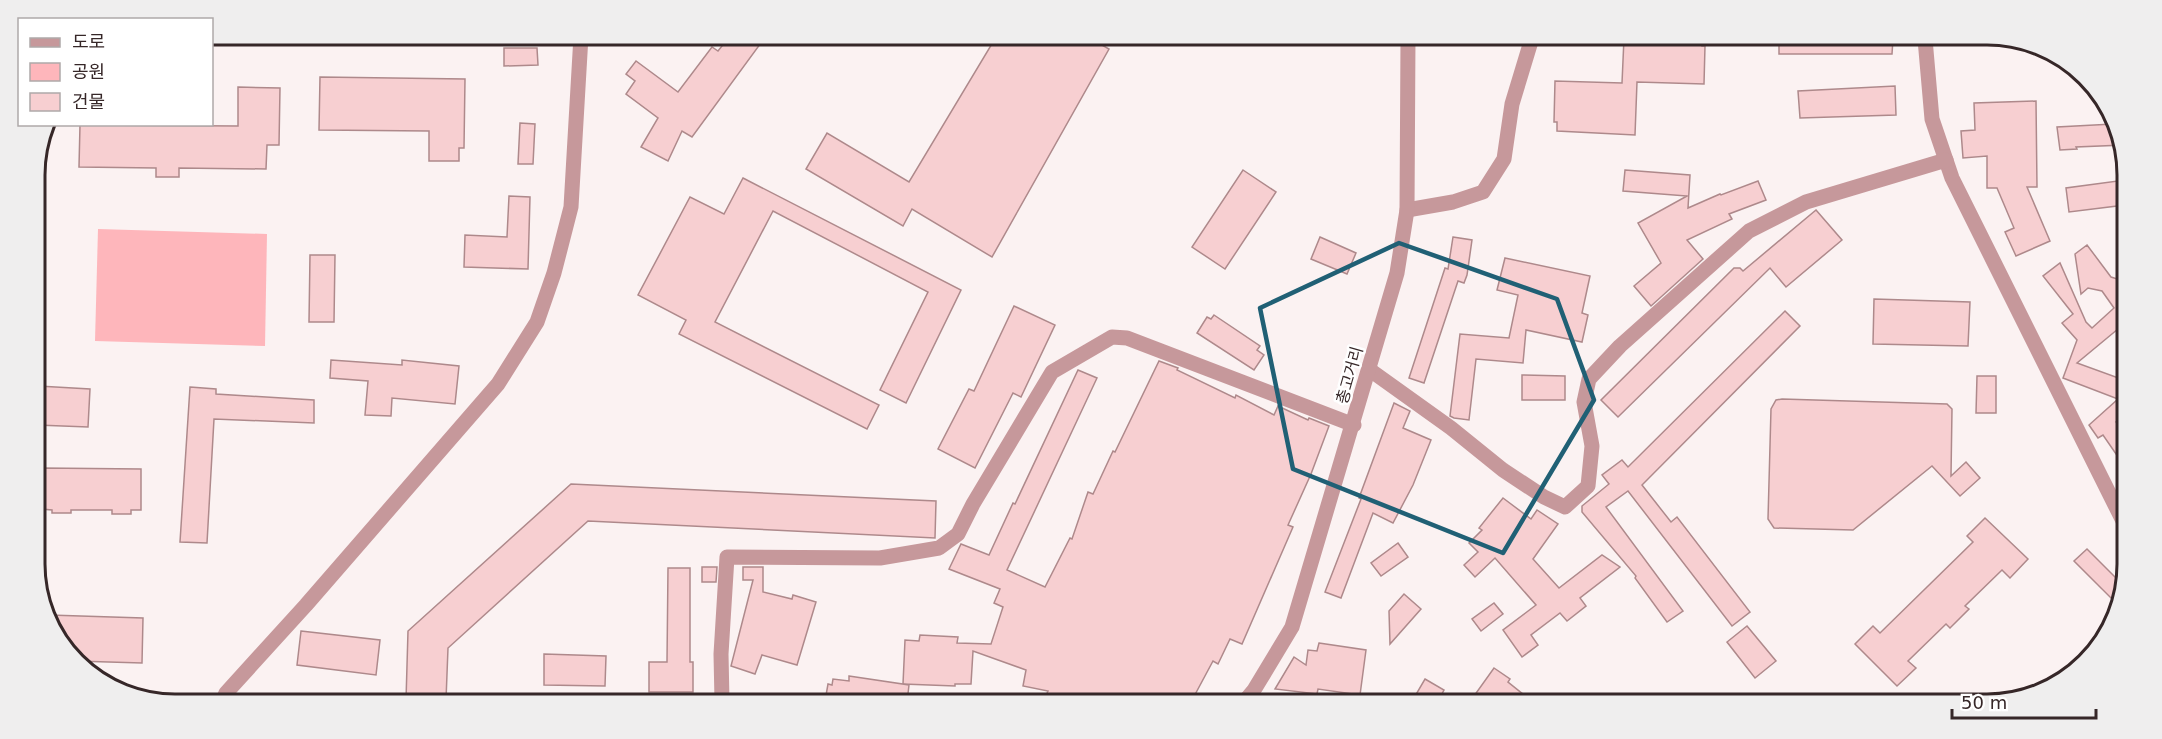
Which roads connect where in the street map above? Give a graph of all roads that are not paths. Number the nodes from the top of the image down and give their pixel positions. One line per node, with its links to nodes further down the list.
1 (580, 45): 10 (street)
2 (1408, 45): 6 (street, 총고거리)
3 (1531, 45): 6 (street)
4 (1926, 45): 5 (street)
5 (1946, 159): 7 (street); 9 (street)
6 (1407, 210): 7 (street, 총고거리)
7 (1370, 370): 8 (street, 총고거리)
8 (1354, 425): 11 (street); 12 (street, 총고거리)
9 (2117, 509)
10 (226, 694)
11 (722, 694)
12 (1251, 694)

